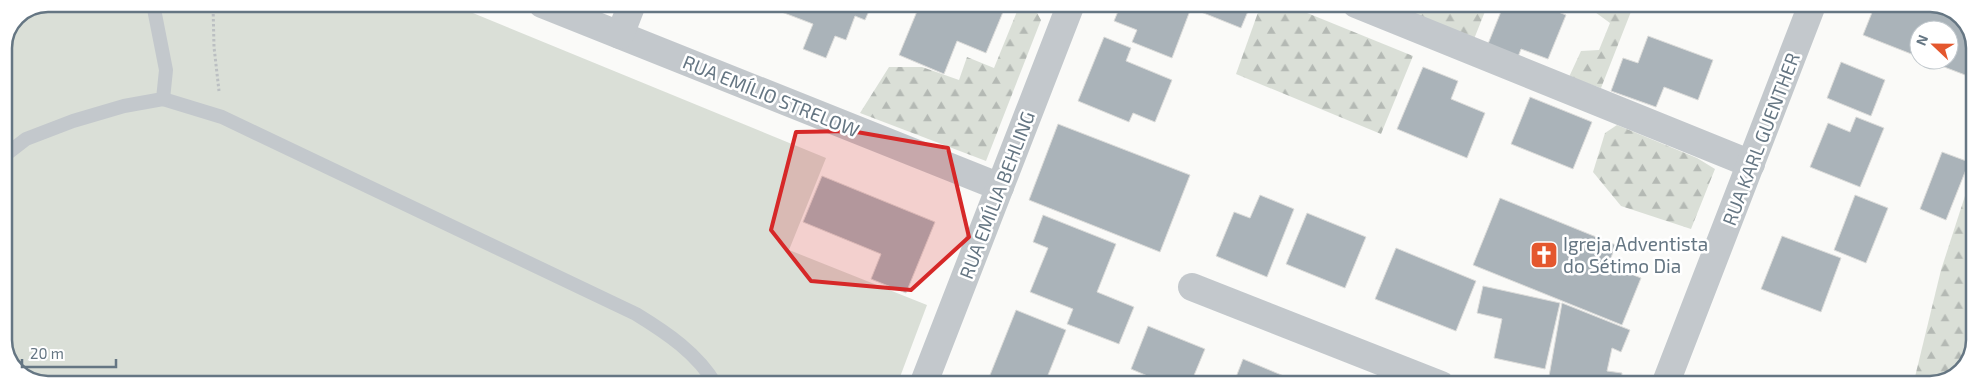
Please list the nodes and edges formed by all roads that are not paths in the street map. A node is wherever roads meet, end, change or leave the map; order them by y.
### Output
1 (155, 13) edge
2 (565, 13) edge
3 (629, 13) edge
4 (1068, 13) edge
5 (1378, 13) edge
6 (1809, 13) edge
7 (620, 35) junction
8 (163, 99) junction
9 (13, 149) edge
10 (1751, 164) junction
11 (1000, 187) junction
12 (1192, 286) dead end
13 (710, 376) edge
14 (926, 376) edge
15 (1418, 376) edge
16 (1669, 376) edge

1 - 8 lane
2 - 7 street, RUA EMÍLIO STRELOW
3 - 7 street
4 - 11 street, RUA EMÍLIA BEHLING
5 - 10 street
6 - 10 street, RUA KARL GUENTHER
7 - 11 street, RUA EMÍLIO STRELOW
8 - 9 lane
8 - 13 lane
10 - 16 street, RUA KARL GUENTHER
11 - 14 street, RUA EMÍLIA BEHLING
12 - 15 street

